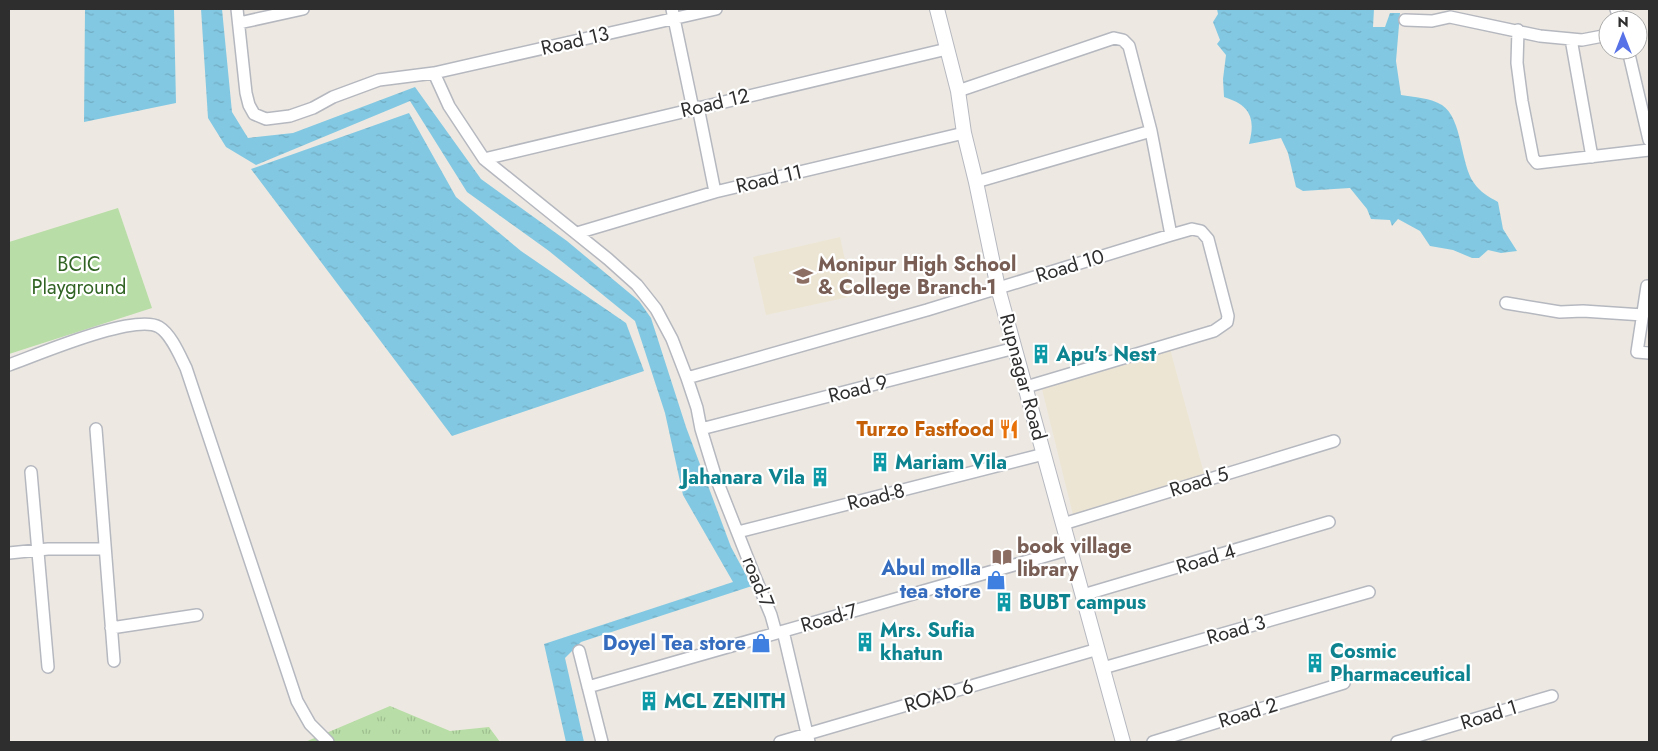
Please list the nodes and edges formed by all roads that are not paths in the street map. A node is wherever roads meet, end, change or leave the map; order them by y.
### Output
1 (237, 9) edge
2 (303, 9) edge
3 (716, 9) edge
4 (937, 9) edge
5 (673, 14) edge
6 (1405, 20) dead end
7 (239, 23) junction
8 (1518, 30) junction
9 (1598, 36) edge
10 (1571, 39) junction
11 (946, 49) junction
12 (1630, 60) edge
13 (434, 72) junction
14 (958, 91) junction
15 (695, 108) junction
16 (1151, 131) junction
17 (964, 133) junction
18 (1649, 140) edge
19 (1649, 150) edge
20 (1592, 157) junction
21 (484, 159) junction
22 (976, 182) junction
23 (715, 192) junction
24 (577, 232) junction
25 (1170, 235) junction
26 (1649, 286) edge
27 (998, 288) junction
28 (1506, 303) dead end
29 (1643, 315) junction
30 (1015, 348) junction
31 (1649, 353) edge
32 (9, 365) edge
33 (687, 378) junction
34 (1026, 387) junction
35 (96, 429) dead end
36 (701, 429) junction
37 (1334, 441) dead end
38 (1044, 454) junction
39 (31, 472) dead end
40 (1328, 522) dead end
41 (1063, 524) junction
42 (738, 532) junction
43 (105, 549) junction
44 (1070, 549) junction
45 (37, 550) junction
46 (9, 553) edge
47 (1369, 592) dead end
48 (1083, 595) junction
49 (197, 614) dead end
50 (111, 628) junction
51 (779, 632) junction
52 (1098, 649) junction
53 (579, 651) dead end
54 (114, 662) dead end
55 (48, 667) dead end
56 (1103, 668) junction
57 (1344, 683) dead end
58 (588, 687) junction
59 (1552, 696) dead end
60 (808, 739) edge
61 (328, 742) edge
62 (602, 742) edge
63 (780, 742) edge
64 (1123, 742) edge
65 (1153, 742) edge
66 (1397, 742) edge

1 - 7 street, Road 13
2 - 7 street
3 - 5 street, Road 13
4 - 11 street, Rupnagar Road
5 - 13 street, Road 13
5 - 15 street
6 - 8 street
7 - 13 street, Road 13
8 - 10 street
8 - 20 street
9 - 10 street
10 - 20 street
11 - 14 street, Rupnagar Road
11 - 15 street, Road 12
12 - 18 street
13 - 21 street, road-7
14 - 16 street
14 - 17 street, Rupnagar Road
15 - 21 street, Road 12
15 - 23 street
16 - 22 street
16 - 25 street
17 - 22 street, Rupnagar Road
17 - 23 street, Road 11
19 - 20 street
21 - 24 street, road-7
22 - 27 street, Rupnagar Road
23 - 24 street, Road 11
24 - 33 street, road-7
25 - 27 street, Road 10
25 - 34 street, Road 10
26 - 29 street
27 - 30 street, Rupnagar Road
27 - 33 street, Road 10
28 - 29 street
29 - 31 street
30 - 34 street, Rupnagar Road
30 - 36 street, Road 9
32 - 61 street
33 - 36 street, road-7
34 - 38 street, Rupnagar Road
35 - 43 street
36 - 42 street, road-7
37 - 41 street, Road 5
38 - 41 street, Rupnagar Road
38 - 42 street, Road-8
39 - 45 street
40 - 48 street, Road 4
41 - 44 street, Rupnagar Road
42 - 51 street, road-7
43 - 45 street
43 - 50 street
44 - 48 street, Rupnagar Road
44 - 51 street, Road-7
45 - 46 street
45 - 55 street
47 - 56 street, Road 3
48 - 52 street, Rupnagar Road
49 - 50 street
50 - 54 street
51 - 58 street, Road-7
51 - 60 street, road-7
52 - 56 street, Rupnagar Road
52 - 60 street, ROAD 6
53 - 58 street
56 - 64 street, Rupnagar Road
57 - 65 street, Road 2
58 - 62 street
59 - 66 street, Road 1
60 - 63 street, ROAD 6

